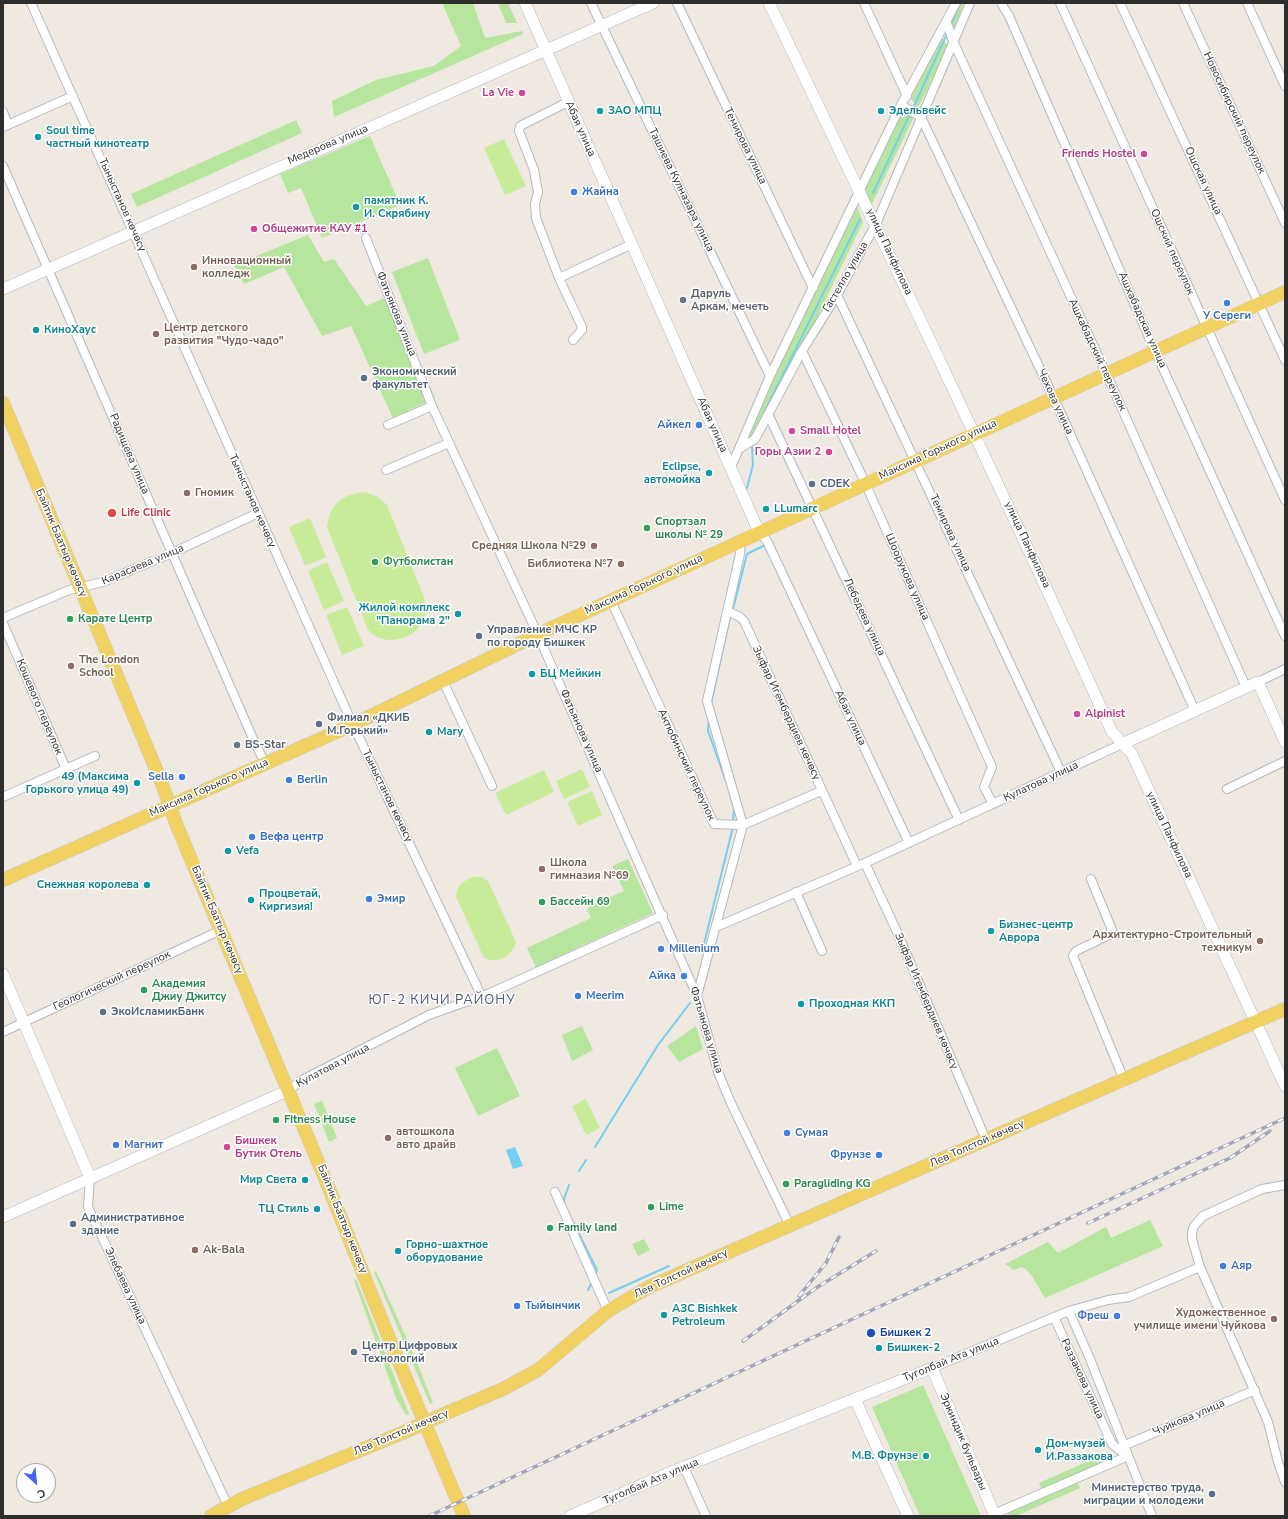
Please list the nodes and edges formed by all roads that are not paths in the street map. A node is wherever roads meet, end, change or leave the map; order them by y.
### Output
1 (31, 3) edge
2 (525, 3) edge
3 (591, 3) edge
4 (653, 3) edge
5 (677, 3) edge
6 (769, 3) edge
7 (864, 3) edge
8 (956, 3) edge
9 (970, 3) edge
10 (1001, 3) edge
11 (1060, 3) edge
12 (1120, 3) edge
13 (1183, 3) edge
14 (1246, 3) edge
15 (947, 23) junction
16 (602, 26) junction
17 (953, 41) junction
18 (547, 50) junction
19 (1285, 86) edge
20 (73, 96) junction
21 (907, 96) junction
22 (568, 102) junction
23 (901, 105) junction
24 (3, 112) edge
25 (921, 117) junction
26 (6, 126) edge
27 (3, 166) edge
28 (860, 192) junction
29 (1285, 223) edge
30 (876, 224) junction
31 (133, 231) junction
32 (366, 238) dead end
33 (632, 244) junction
34 (49, 269) junction
35 (559, 278) junction
36 (813, 288) junction
37 (3, 289) edge
38 (1285, 292) edge
39 (837, 295) junction
40 (1259, 303) junction
41 (1206, 328) junction
42 (572, 340) dead end
43 (802, 351) junction
44 (1155, 351) junction
45 (1285, 360) edge
46 (1106, 373) junction
47 (770, 376) junction
48 (1053, 397) junction
49 (3, 403) edge
50 (432, 406) junction
51 (768, 414) junction
52 (388, 424) dead end
53 (973, 434) junction
54 (449, 443) junction
55 (739, 448) junction
56 (916, 460) junction
57 (731, 467) junction
58 (386, 470) dead end
59 (865, 484) junction
60 (1285, 500) edge
61 (812, 508) junction
62 (258, 513) junction
63 (759, 532) junction
64 (741, 540) junction
65 (172, 553) junction
66 (80, 586) junction
67 (611, 601) junction
68 (727, 611) junction
69 (3, 618) edge
70 (3, 622) edge
71 (538, 635) junction
72 (1285, 636) edge
73 (1285, 669) edge
74 (442, 681) junction
75 (1258, 682) junction
76 (1246, 687) junction
77 (1194, 711) junction
78 (352, 724) junction
79 (1285, 742) edge
80 (1122, 744) junction
81 (95, 756) dead end
82 (1285, 761) edge
83 (265, 763) junction
84 (66, 769) junction
85 (1061, 772) junction
86 (492, 786) dead end
87 (1227, 789) dead end
88 (821, 791) junction
89 (4, 794) edge
90 (992, 804) junction
91 (171, 805) junction
92 (959, 820) junction
93 (743, 825) junction
94 (909, 843) junction
95 (865, 863) junction
96 (856, 866) junction
97 (1091, 879) dead end
98 (3, 880) edge
99 (796, 892) junction
100 (662, 915) junction
101 (716, 927) junction
102 (221, 930) junction
103 (822, 951) dead end
104 (3, 974) edge
105 (481, 995) junction
106 (697, 996) junction
107 (1285, 1009) edge
108 (1255, 1022) junction
109 (24, 1023) junction
110 (3, 1032) edge
111 (1124, 1080) junction
112 (1285, 1086) edge
113 (288, 1090) junction
114 (986, 1140) junction
115 (90, 1178) junction
116 (1285, 1185) edge
117 (555, 1192) dead end
118 (3, 1217) edge
119 (790, 1226) junction
120 (1200, 1267) junction
121 (608, 1311) junction
122 (1069, 1311) junction
123 (1054, 1317) junction
124 (932, 1368) junction
125 (1255, 1390) junction
126 (855, 1399) junction
127 (431, 1436) junction
128 (1123, 1446) junction
129 (1128, 1456) junction
130 (684, 1467) junction
131 (1285, 1482) edge
132 (228, 1506) junction
133 (994, 1515) edge
134 (211, 1516) edge
135 (464, 1516) edge
136 (471, 1516) edge
137 (570, 1516) edge
138 (706, 1516) edge
139 (908, 1516) edge
140 (1152, 1516) edge

1 - 20 street, Тыныстанов көчөсү
2 - 18 street, Абая улица
3 - 16 street, Ташиева Кулназара улица
4 - 16 street, Медерова улица
5 - 36 street, Темирова улица
6 - 28 street, улица Панфилова
7 - 21 street
8 - 15 street, Гастелло улица
9 - 17 street, Гастелло улица
10 - 44 street, Ашхабадская улица
11 - 41 street, Ошский переулок
12 - 40 street, Ошская улица
13 - 29 street, Новосибирский переулок
14 - 19 street
15 - 17 street, Ашхабадский переулок
15 - 21 street, Гастелло улица
16 - 18 street, Медерова улица
16 - 47 street, Ташиева Кулназара улица
17 - 25 street, Гастелло улица
17 - 46 street, Ашхабадский переулок
18 - 22 street, Абая улица
18 - 31 street, Медерова улица
20 - 26 street
20 - 31 street, Тыныстанов көчөсү
21 - 23 street, Гастелло улица
22 - 33 street, Абая улица
22 - 35 street
23 - 25 street
23 - 28 street, Гастелло улица
24 - 26 street
25 - 30 street, Гастелло улица
25 - 48 street, Чехова улица
27 - 34 street, Радищева улица
28 - 30 street, улица Панфилова
28 - 36 street, Гастелло улица
30 - 39 street, Гастелло улица
30 - 53 street, улица Панфилова
31 - 34 street, Медерова улица
31 - 62 street, Тыныстанов көчөсү
32 - 50 street, Фатьянова улица
33 - 35 street
33 - 57 street, Абая улица
34 - 37 street, Медерова улица
34 - 65 street, Радищева улица
35 - 42 street
36 - 47 street, Гастелло улица
38 - 40 main road, Максима Горького улица
39 - 43 street, Гастелло улица
39 - 56 street, Темирова улица
40 - 41 main road, Максима Горького улица
40 - 45 street, Ошская улица
41 - 44 main road, Максима Горького улица
41 - 60 street, Ошский переулок
43 - 51 street, Гастелло улица
43 - 59 street, Шоорукова улица
44 - 46 main road, Максима Горького улица
44 - 72 street, Ашхабадская улица
46 - 48 main road, Максима Горького улица
46 - 76 street, Ашхабадский переулок
47 - 55 street, Гастелло улица
48 - 53 main road, Максима Горького улица
48 - 77 street, Чехова улица
49 - 66 main road, Байтик Баатыр көчөсү
50 - 52 street
50 - 54 street, Фатьянова улица
51 - 55 street, Гастелло улица
51 - 61 street, Лебедева улица
53 - 56 main road, Максима Горького улица
53 - 80 street, улица Панфилова
54 - 58 street
54 - 71 street, Фатьянова улица
55 - 57 street, Гастелло улица
56 - 59 main road, Максима Горького улица
56 - 85 street, Темирова улица
57 - 63 street, Абая улица
59 - 61 main road, Максима Горького улица
59 - 90 street, Шоорукова улица
61 - 63 main road, Максима Горького улица
61 - 92 street, Лебедева улица
62 - 65 street, Карасаева улица
62 - 78 street, Тыныстанов көчөсү
63 - 64 main road, Максима Горького улица
63 - 94 street, Абая улица
64 - 67 main road, Максима Горького улица
64 - 68 street
65 - 66 street, Карасаева улица
65 - 83 street, Радищева улица
66 - 69 street, Карасаева улица
66 - 91 main road, Байтик Баатыр көчөсү
67 - 71 main road, Максима Горького улица
67 - 93 street, Актюбинский переулок
68 - 88 street, Зыфар Игембердиев көчөсү
68 - 93 street
70 - 84 street, Кошевого переулок
71 - 74 main road, Максима Горького улица
71 - 100 street, Фатьянова улица
73 - 75 street, Кулатова улица
74 - 78 main road, Максима Горького улица
74 - 86 street
75 - 76 street, Кулатова улица
75 - 79 street
76 - 77 street, Кулатова улица
77 - 80 street, Кулатова улица
78 - 83 main road, Максима Горького улица
78 - 105 street, Тыныстанов көчөсү
80 - 85 street, Кулатова улица
80 - 108 street, улица Панфилова
81 - 84 street
82 - 87 street
83 - 91 main road, Максима Горького улица
84 - 89 street
85 - 90 street, Кулатова улица
88 - 93 street, Актюбинский переулок
88 - 96 street, Зыфар Игембердиев көчөсү
90 - 92 street, Кулатова улица
91 - 98 main road, Максима Горького улица
91 - 102 main road, Байтик Баатыр көчөсү
92 - 94 street, Кулатова улица
93 - 101 street
94 - 95 street, Кулатова улица
95 - 96 street, Кулатова улица
95 - 114 street, Зыфар Игембердиев көчөсү
96 - 99 street, Кулатова улица
97 - 111 street
99 - 101 street, Кулатова улица
99 - 103 street
100 - 105 street, Кулатова улица
100 - 106 street, Фатьянова улица
101 - 106 street
102 - 109 street, Геологический переулок
102 - 113 main road, Байтик Баатыр көчөсү
104 - 109 street, Элебаева улица
105 - 113 street, Кулатова улица
106 - 119 street, Фатьянова улица
107 - 108 main road, Лев Толстой көчөсү
108 - 111 main road, Лев Толстой көчөсү
108 - 112 street, улица Панфилова
109 - 110 street, Геологический переулок
109 - 115 street, Элебаева улица
111 - 114 main road, Лев Толстой көчөсү
113 - 115 street, Кулатова улица
113 - 127 main road, Байтик Баатыр көчөсү
114 - 119 main road, Лев Толстой көчөсү
115 - 118 street, Кулатова улица
115 - 132 street, Элебаева улица
116 - 120 street
117 - 121 street
119 - 121 main road, Лев Толстой көчөсү
120 - 122 street, Туголбай Ата улица
120 - 125 street
121 - 132 main road, Лев Толстой көчөсү, bridge
122 - 123 street, Туголбай Ата улица
122 - 128 street, Раззакова улица
123 - 124 street, Туголбай Ата улица
123 - 129 street, Раззакова улица
124 - 126 street, Туголбай Ата улица
124 - 133 street, Эркиндик бульвары
125 - 128 street, Чуйкова улица
125 - 131 street
126 - 130 street, Туголбай Ата улица
126 - 139 street
127 - 135 main road, Байтик Баатыр көчөсү
127 - 136 main road, Байтик Баатыр көчөсү
128 - 129 street, Раззакова улица
129 - 133 street
129 - 140 street, Раззакова улица
130 - 137 street, Туголбай Ата улица
130 - 138 street
132 - 134 main road, Лев Толстой көчөсү

